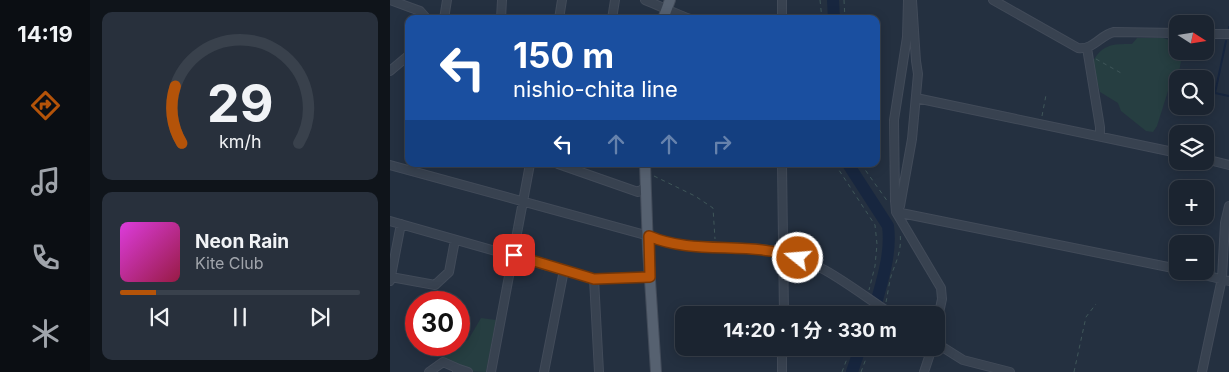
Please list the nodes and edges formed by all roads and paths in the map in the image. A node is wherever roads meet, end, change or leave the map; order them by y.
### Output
1 (390, 0) edge
2 (447, 0) edge
3 (502, 0) edge
4 (562, 0) edge
5 (615, 0) edge
6 (645, 0) edge
7 (782, 0) edge
8 (820, 0) edge
9 (844, 0) edge
10 (908, 0) edge
11 (912, 0) edge
12 (993, 0) edge
13 (668, 4) edge
14 (424, 15) edge
15 (445, 15) edge
16 (501, 15) edge
17 (559, 15) edge
18 (613, 15) edge
19 (680, 15) edge
20 (782, 15) edge
21 (822, 15) edge
22 (844, 15) edge
23 (1169, 33) edge
24 (1214, 34) edge
25 (1229, 34) edge
26 (1088, 52) junction
27 (405, 58) edge
28 (390, 71) edge
29 (1121, 73) dead end
30 (1046, 95) dead end
31 (916, 98) junction
32 (1040, 125) junction
33 (1100, 136) junction
34 (1169, 151) edge
35 (1214, 161) edge
36 (390, 165) edge
37 (1229, 165) edge
38 (405, 166) edge
39 (411, 167) edge
40 (529, 167) edge
41 (567, 167) edge
42 (646, 167) edge
43 (782, 167) edge
44 (837, 167) edge
45 (863, 167) edge
46 (646, 176) junction
47 (646, 187) junction
48 (523, 202) junction
49 (1229, 206) edge
50 (896, 212) junction
51 (390, 221) edge
52 (401, 224) junction
53 (899, 228) dead end
54 (649, 236) junction
55 (455, 240) junction
56 (716, 248) junction
57 (782, 252) junction
58 (514, 255) junction
59 (1169, 267) edge
60 (564, 270) junction
61 (650, 277) junction
62 (594, 279) junction
63 (1225, 279) edge
64 (391, 280) edge
65 (869, 300) junction
66 (1096, 304) dead end
67 (784, 306) edge
68 (867, 306) edge
69 (878, 306) edge
70 (884, 306) edge
71 (940, 306) edge
72 (945, 349) edge
73 (782, 356) edge
74 (848, 356) edge
75 (867, 356) edge
76 (929, 356) edge
77 (458, 370) edge
78 (989, 370) edge
79 (429, 372) edge
80 (468, 372) edge
81 (491, 372) edge
82 (544, 372) edge
83 (599, 372) edge
84 (656, 372) edge
85 (782, 372) edge
86 (842, 372) edge
87 (861, 372) edge
88 (924, 372) edge
89 (1010, 372) edge
90 (1074, 372) edge
91 (1202, 372) edge

1 - 14 street
2 - 15 street
3 - 16 street
4 - 17 street
5 - 18 street
6 - 13 street
7 - 20 street
8 - 21 path
9 - 22 path
10 - 50 street
11 - 31 street
12 - 26 street
13 - 19 street
23 - 26 street
24 - 25 street
26 - 29 path
26 - 33 street
27 - 28 street
30 - 32 path
31 - 32 street
31 - 50 street
32 - 33 street
33 - 34 street
35 - 37 street
36 - 38 street
39 - 48 street
40 - 48 street
41 - 47 street
42 - 46 main road
43 - 57 street
44 - 65 path
45 - 50 path
46 - 47 main road
46 - 56 path
47 - 54 main road
48 - 54 street
48 - 58 street
49 - 63 street
50 - 59 street
50 - 71 street
51 - 52 street
52 - 55 street
52 - 64 street
53 - 70 path
54 - 56 street
54 - 61 main road
55 - 58 street
55 - 64 street
56 - 57 street
57 - 65 street
57 - 67 street
58 - 60 street
58 - 81 street
60 - 62 street
60 - 82 street
61 - 62 street
61 - 84 main road
62 - 83 street
63 - 91 street
65 - 68 path
65 - 69 street
66 - 90 path
72 - 78 street
73 - 85 street
74 - 86 path
75 - 87 path
76 - 88 street
77 - 79 street
77 - 80 street
78 - 89 street

